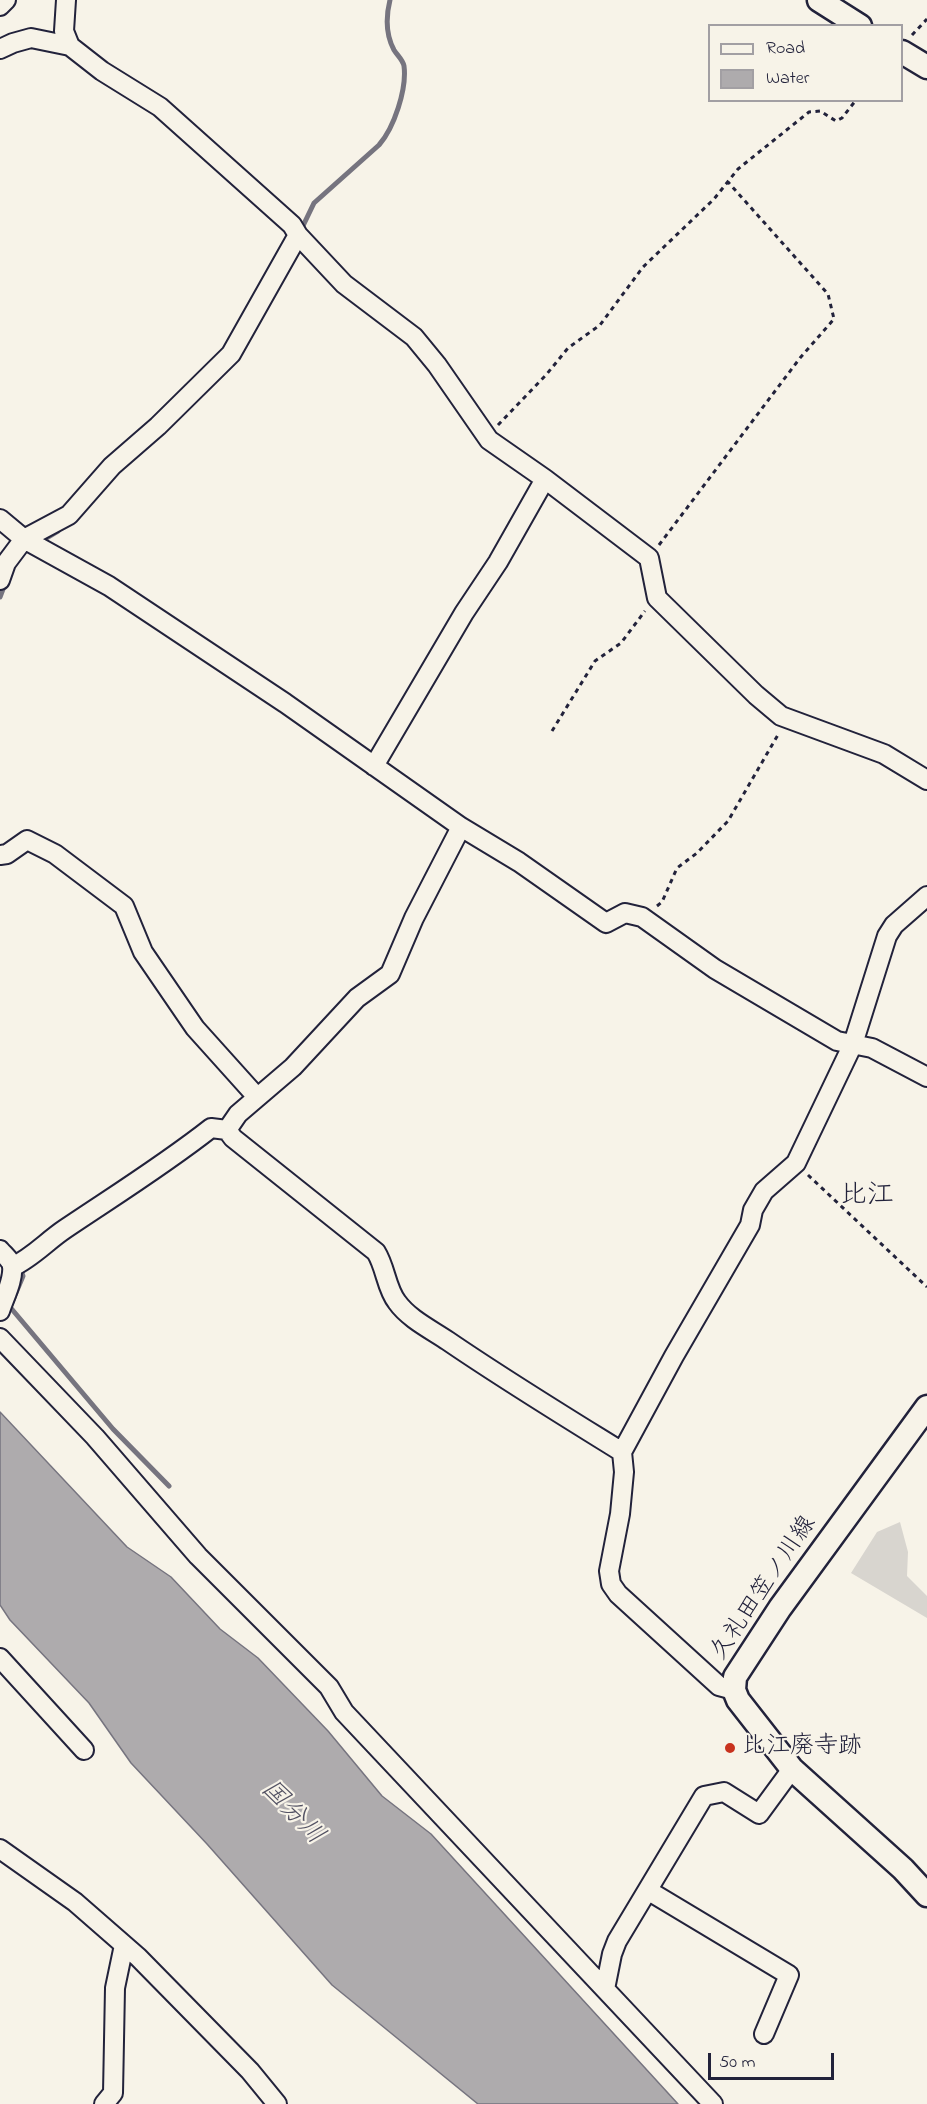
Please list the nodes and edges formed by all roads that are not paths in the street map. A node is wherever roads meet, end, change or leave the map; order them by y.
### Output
1 (6, 0) edge
2 (66, 0) edge
3 (819, 0) edge
4 (0, 6) edge
5 (857, 24) edge
6 (70, 46) junction
7 (905, 47) edge
8 (0, 49) edge
9 (927, 67) edge
10 (301, 237) junction
11 (545, 479) junction
12 (0, 519) edge
13 (32, 544) junction
14 (0, 580) edge
15 (374, 766) junction
16 (927, 780) edge
17 (461, 827) junction
18 (0, 855) edge
19 (927, 896) edge
20 (853, 1044) junction
21 (927, 1077) edge
22 (256, 1097) junction
23 (227, 1130) junction
24 (0, 1250) edge
25 (16, 1265) junction
26 (0, 1311) edge
27 (0, 1338) edge
28 (927, 1407) edge
29 (622, 1452) junction
30 (0, 1658) edge
31 (734, 1690) junction
32 (84, 1750) dead end
33 (792, 1769) junction
34 (0, 1849) edge
35 (649, 1891) junction
36 (927, 1895) edge
37 (124, 1945) junction
38 (604, 1989) junction
39 (764, 2034) dead end
40 (104, 2104) edge
41 (277, 2104) edge
42 (713, 2104) edge

1 - 4 street
2 - 6 street
3 - 5 main road
6 - 8 street
6 - 10 street
7 - 9 main road
10 - 11 street
10 - 13 street
11 - 15 street
11 - 16 street
12 - 13 street
13 - 14 street
13 - 15 street
15 - 17 street
17 - 20 street
17 - 22 street
18 - 22 street
19 - 20 street
20 - 21 street
20 - 29 street
22 - 23 street
23 - 25 street
23 - 29 street
24 - 25 street
25 - 26 street
27 - 38 street
28 - 31 main road, 久礼田笠ノ川線
29 - 31 street
30 - 32 street
31 - 33 main road, 久礼田笠ノ川線
33 - 35 street
33 - 36 main road, 久礼田笠ノ川線
34 - 37 street
35 - 38 street
35 - 39 street
37 - 40 street
37 - 41 street
38 - 42 street

